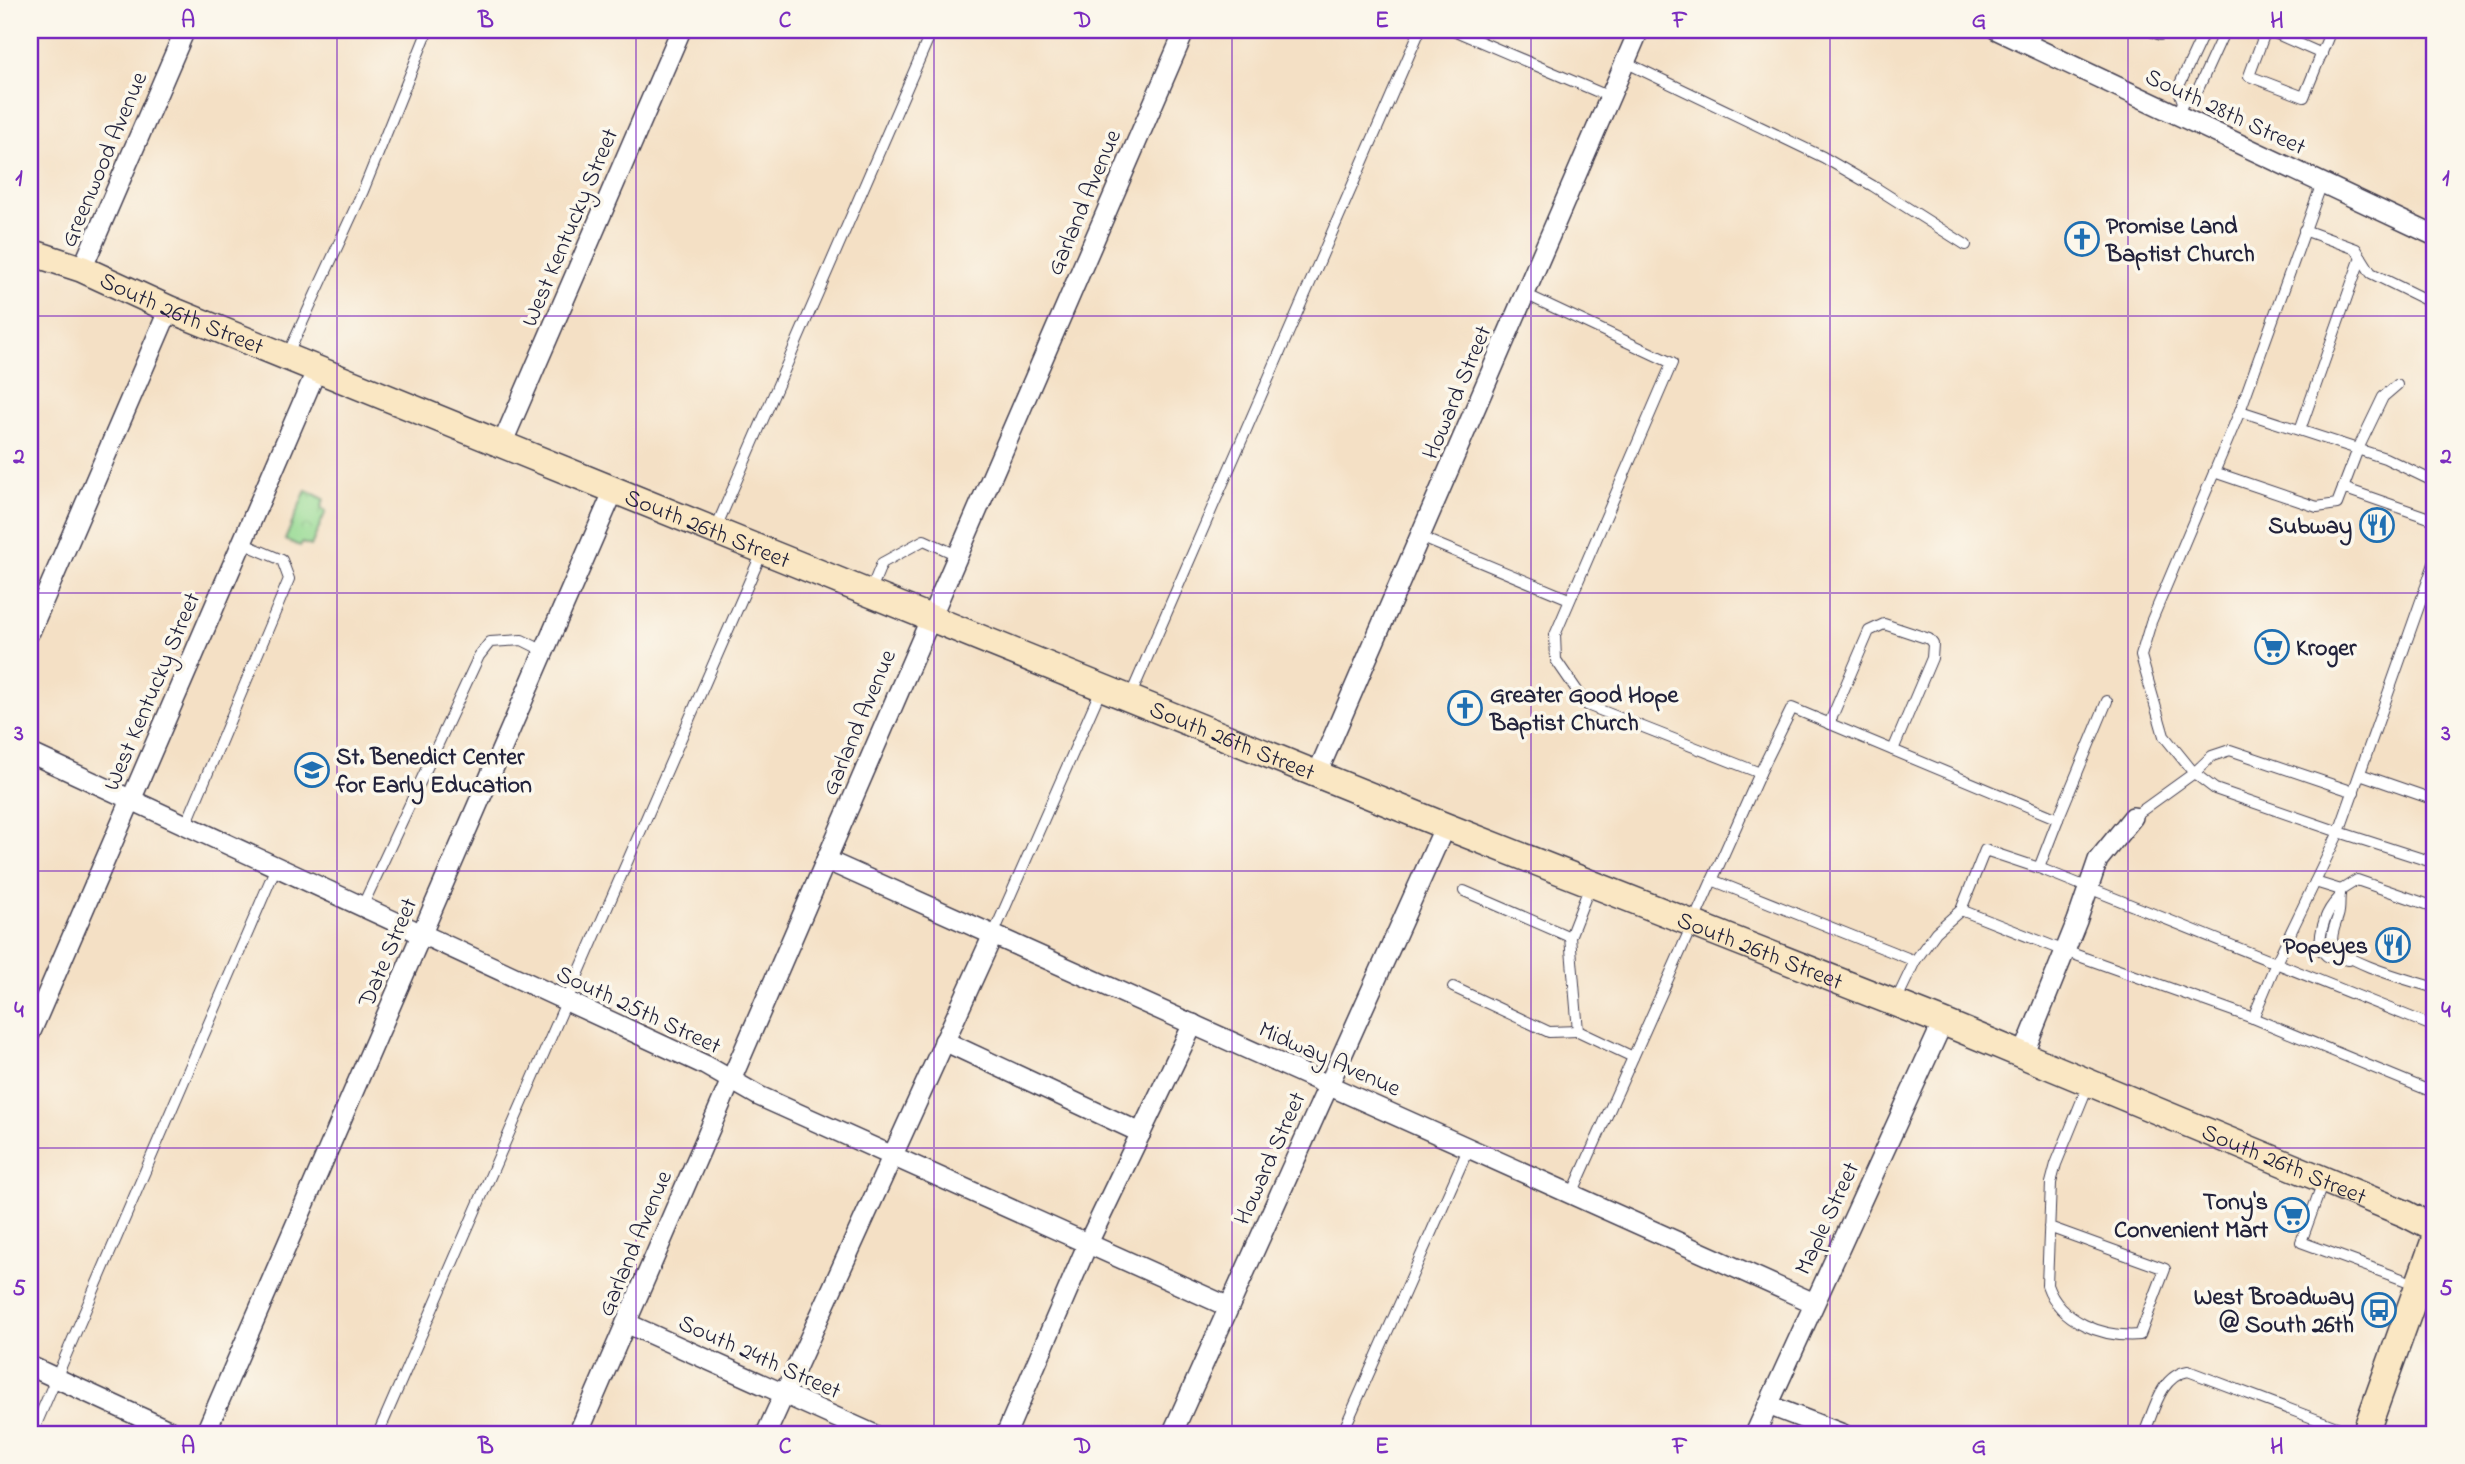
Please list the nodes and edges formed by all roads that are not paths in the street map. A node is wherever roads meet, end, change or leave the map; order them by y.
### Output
1 (185, 30) edge
2 (428, 30) edge
3 (681, 30) edge
4 (932, 30) edge
5 (1185, 30) edge
6 (1420, 30) edge
7 (1453, 30) edge
8 (1639, 30) edge
9 (2148, 30) edge
10 (2162, 30) edge
11 (2204, 30) edge
12 (2225, 30) edge
13 (2267, 30) edge
14 (2331, 30) edge
15 (2020, 35) edge
16 (2322, 54) junction
17 (1625, 62) junction
18 (1610, 97) junction
19 (2180, 109) junction
20 (2322, 183) junction
21 (2304, 230) junction
22 (2435, 236) edge
23 (1966, 245) dead end
24 (30, 253) edge
25 (2361, 257) junction
26 (82, 269) junction
27 (1525, 294) junction
28 (2434, 304) edge
29 (169, 309) junction
30 (286, 356) junction
31 (317, 369) junction
32 (2397, 385) dead end
33 (2240, 411) junction
34 (2300, 430) junction
35 (502, 444) junction
36 (2358, 449) junction
37 (2214, 472) junction
38 (2435, 482) edge
39 (2343, 488) junction
40 (614, 490) junction
41 (2435, 520) edge
42 (715, 530) junction
43 (1420, 537) junction
44 (242, 543) junction
45 (763, 550) junction
46 (957, 555) junction
47 (2435, 561) edge
48 (870, 592) junction
49 (1569, 599) junction
50 (930, 617) junction
51 (30, 632) edge
52 (544, 651) junction
53 (1102, 687) junction
54 (1129, 698) junction
55 (2108, 701) dead end
56 (1829, 723) junction
57 (1893, 750) junction
58 (30, 753) edge
59 (2194, 773) junction
60 (1317, 774) junction
61 (1760, 774) junction
62 (2360, 774) junction
63 (2354, 792) junction
64 (131, 800) junction
65 (2435, 800) edge
66 (2133, 817) joint
67 (2058, 820) junction
68 (186, 825) junction
69 (1445, 825) junction
70 (2339, 832) junction
71 (826, 860) junction
72 (2435, 863) edge
73 (276, 867) junction
74 (2039, 869) junction
75 (1712, 880) junction
76 (2315, 882) junction
77 (1591, 883) junction
78 (2089, 888) junction
79 (1464, 891) dead end
80 (2339, 895) junction
81 (362, 907) junction
82 (2435, 907) edge
83 (1961, 910) junction
84 (1693, 923) junction
85 (422, 935) junction
86 (993, 935) junction
87 (1570, 937) junction
88 (2065, 951) junction
89 (1915, 961) junction
90 (2276, 963) junction
91 (1452, 988) dead end
92 (2435, 988) edge
93 (566, 1002) junction
94 (1895, 1003) junction
95 (2253, 1018) junction
96 (1943, 1022) junction
97 (1194, 1024) junction
98 (2435, 1027) edge
99 (1578, 1031) junction
100 (30, 1034) edge
101 (944, 1041) junction
102 (2023, 1055) junction
103 (1633, 1058) junction
104 (2435, 1076) edge
105 (730, 1080) junction
106 (2089, 1082) junction
107 (1329, 1084) junction
108 (2433, 1092) edge
109 (1141, 1133) junction
110 (1469, 1147) junction
111 (892, 1156) junction
112 (2324, 1180) junction
113 (1572, 1194) junction
114 (2049, 1227) junction
115 (2435, 1229) edge
116 (2435, 1239) edge
117 (1088, 1243) junction
118 (2419, 1285) junction
119 (1814, 1303) junction
120 (1229, 1307) junction
121 (626, 1323) junction
122 (30, 1366) edge
123 (57, 1379) junction
124 (784, 1393) junction
125 (1768, 1405) junction
126 (33, 1434) edge
127 (177, 1434) edge
128 (205, 1434) edge
129 (378, 1434) edge
130 (578, 1434) edge
131 (766, 1434) edge
132 (873, 1434) edge
133 (1006, 1434) edge
134 (1172, 1434) edge
135 (1342, 1434) edge
136 (1755, 1434) edge
137 (1843, 1434) edge
138 (2144, 1434) edge
139 (2355, 1434) edge
140 (2365, 1434) edge

1 - 26 street, Greenwood Avenue
2 - 30 lane
3 - 35 street, West Kentucky Street
4 - 42 lane
5 - 46 street, Garland Avenue
6 - 54 lane
7 - 18 lane
8 - 17 street, Howard Street
9 - 10 lane
11 - 19 lane
12 - 19 lane
13 - 16 lane
13 - 16 lane
14 - 16 lane
15 - 19 street, South 28th Street
17 - 18 street, Howard Street
17 - 23 lane
18 - 27 street, Howard Street
19 - 20 street, South 28th Street
20 - 21 lane
20 - 22 street, South 28th Street
21 - 25 lane
21 - 33 lane
24 - 26 street, South 26th Street
25 - 28 lane
25 - 34 lane
26 - 29 street, South 26th Street
27 - 43 street, Howard Street
27 - 49 lane
29 - 30 street, South 26th Street
29 - 51 street
30 - 31 street, South 26th Street
31 - 35 street, South 26th Street
31 - 44 street, West Kentucky Street
32 - 36 lane
33 - 34 lane
33 - 37 lane
34 - 36 lane
35 - 40 street, South 26th Street
36 - 38 lane
36 - 39 lane
37 - 39 lane
37 - 59 lane
39 - 41 lane
40 - 42 street, South 26th Street
40 - 52 street, Date Street
42 - 45 street, South 26th Street
43 - 49 lane
43 - 60 street, Howard Street
44 - 64 street, West Kentucky Street
44 - 68 lane
45 - 48 street, South 26th Street
45 - 93 lane
46 - 48 lane
46 - 50 street, Garland Avenue
47 - 62 lane
48 - 50 street, South 26th Street
49 - 61 lane
50 - 53 street, South 26th Street
50 - 71 street, Garland Avenue
52 - 81 lane
52 - 85 street, Date Street
53 - 54 street, South 26th Street
53 - 86 lane
54 - 60 street, South 26th Street
55 - 67 lane
56 - 57 lane
56 - 57 lane
56 - 61 lane
57 - 67 lane
58 - 64 street, South 25th Street
59 - 63 lane
59 - 66 lane
59 - 70 lane
60 - 69 street, South 26th Street
61 - 75 lane
62 - 63 lane
62 - 65 lane
63 - 70 lane
64 - 68 street, South 25th Street
64 - 100 street, West Kentucky Street
66 - 78 street
67 - 74 lane
68 - 73 street, South 25th Street
69 - 77 street, South 26th Street
69 - 107 street, Howard Street
70 - 72 lane
70 - 76 lane
71 - 86 street, Midway Avenue
71 - 105 street, Garland Avenue
73 - 81 street, South 25th Street
73 - 123 lane
74 - 78 lane
74 - 83 lane
75 - 84 lane
75 - 89 lane
76 - 80 lane
76 - 90 lane
77 - 84 street, South 26th Street
77 - 87 lane
78 - 88 street
78 - 90 lane
79 - 87 lane
80 - 82 lane
80 - 92 lane
81 - 85 street, South 25th Street
83 - 88 lane
83 - 89 lane
84 - 94 street, South 26th Street
84 - 103 lane
85 - 93 street, South 25th Street
85 - 128 street, Date Street
86 - 97 street, Midway Avenue
86 - 101 street
87 - 99 lane
88 - 95 lane
88 - 102 street
89 - 94 lane
90 - 95 lane
90 - 98 lane
91 - 99 lane
93 - 105 street, South 25th Street
93 - 129 lane
94 - 96 street, South 26th Street
95 - 108 lane
96 - 102 street, South 26th Street
96 - 119 street, Maple Street
97 - 107 street, Midway Avenue
97 - 109 street
99 - 103 lane
101 - 109 street
101 - 111 street
102 - 106 street, South 26th Street
103 - 113 lane
104 - 108 lane
105 - 111 street, South 25th Street
105 - 121 street, Garland Avenue
106 - 112 street, South 26th Street
106 - 114 lane
107 - 110 street, Midway Avenue
107 - 120 street, Howard Street
109 - 117 street
110 - 113 street, Midway Avenue
110 - 135 lane
111 - 117 street, South 25th Street
111 - 124 street
112 - 115 street, South 26th Street
112 - 118 lane
113 - 119 street, Midway Avenue
114 - 114 lane
116 - 118 street
117 - 120 street, South 25th Street
117 - 133 street
118 - 140 street
119 - 125 street, Maple Street
120 - 134 street, Howard Street
121 - 124 street, South 24th Street
121 - 130 street, Garland Avenue
122 - 123 street
123 - 126 lane
123 - 127 street
124 - 131 street
124 - 132 street, South 24th Street
125 - 136 street, Maple Street
125 - 137 street
138 - 139 lane

